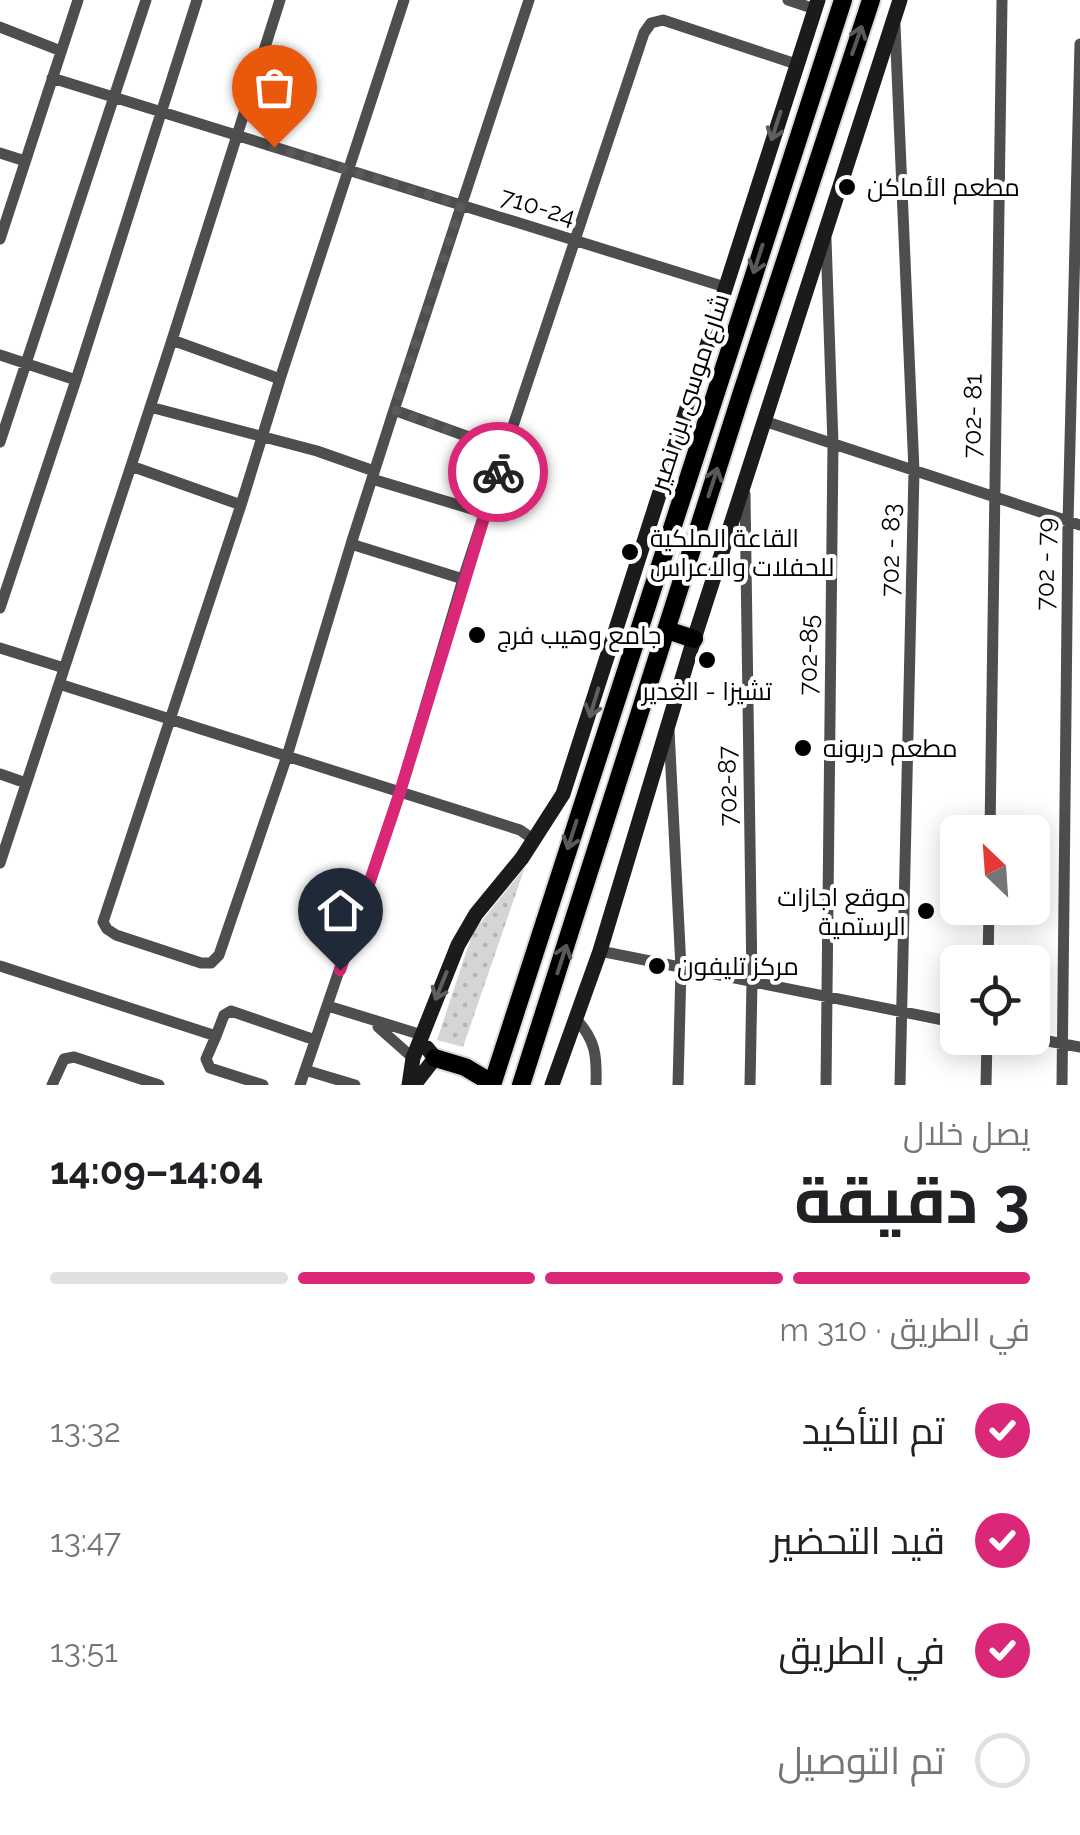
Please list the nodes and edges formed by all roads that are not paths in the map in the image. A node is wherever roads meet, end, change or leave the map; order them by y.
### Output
1 (78, 0) edge
2 (146, 0) edge
3 (197, 0) edge
4 (280, 0) edge
5 (404, 0) edge
6 (529, 0) edge
7 (788, 0) edge
8 (843, 0) edge
9 (871, 0) edge
10 (900, 0) edge
11 (1002, 0) edge
12 (816, 4) edge
13 (895, 17) junction
14 (0, 27) edge
15 (1080, 44) edge
16 (62, 50) junction
17 (796, 64) junction
18 (52, 78) junction
19 (114, 97) junction
20 (160, 112) junction
21 (236, 135) junction
22 (0, 153) edge
23 (25, 161) junction
24 (350, 170) junction
25 (461, 205) junction
26 (826, 226) junction
27 (0, 239) edge
28 (576, 241) junction
29 (724, 287) junction
30 (172, 340) junction
31 (0, 356) edge
32 (25, 364) junction
33 (76, 380) junction
34 (280, 380) junction
35 (150, 406) junction
36 (394, 410) junction
37 (764, 421) junction
38 (262, 439) junction
39 (0, 442) edge
40 (833, 444) junction
41 (504, 450) junction
42 (131, 466) junction
43 (914, 471) junction
44 (373, 475) junction
45 (744, 486) junction
46 (994, 495) junction
47 (241, 505) junction
48 (485, 512) junction
49 (1074, 524) edge
50 (352, 544) junction
51 (464, 579) junction
52 (0, 608) edge
53 (666, 630) junction
54 (694, 639) junction
55 (0, 648) edge
56 (64, 668) junction
57 (59, 684) junction
58 (172, 720) junction
59 (669, 729) junction
60 (287, 756) junction
61 (0, 774) edge
62 (26, 783) junction
63 (400, 792) junction
64 (990, 815) edge
65 (527, 835) junction
66 (0, 863) edge
67 (600, 952) junction
68 (0, 966) edge
69 (681, 968) junction
70 (752, 982) junction
71 (827, 997) junction
72 (328, 1006) junction
73 (901, 1011) junction
74 (575, 1018) junction
75 (940, 1019) edge
76 (371, 1021) junction
77 (422, 1035) junction
78 (216, 1036) junction
79 (315, 1040) junction
80 (1050, 1042) edge
81 (1062, 1044) junction
82 (1080, 1047) edge
83 (987, 1055) edge
84 (413, 1058) junction
85 (434, 1058) junction
86 (305, 1070) junction
87 (492, 1084) edge
88 (52, 1085) edge
89 (159, 1085) edge
90 (263, 1085) edge
91 (300, 1085) edge
92 (354, 1085) edge
93 (412, 1085) edge
94 (521, 1085) edge
95 (552, 1085) edge
96 (596, 1085) edge
97 (678, 1085) edge
98 (750, 1085) edge
99 (826, 1085) edge
100 (900, 1085) edge
101 (986, 1085) edge
102 (1062, 1085) edge

1 - 16 street
2 - 19 street
3 - 20 street
4 - 21 street
5 - 24 street
6 - 25 street
7 - 12 street
8 -> 87 main road, شارع موسى بن نصير
53 -> 9 main road, شارع موسى بن نصير
10 - 13 street
11 - 46 street, 702- 81
12 - 17 street
13 - 26 street
13 - 43 street, 702 - 83
14 - 16 street
15 - 49 street, 702 - 79
16 - 18 street
17 - 28 street
17 -> 29 street
18 - 19 street, 710-24
18 - 23 street
19 - 20 street, 710-24
19 - 32 street
20 - 21 street, 710-24
20 - 33 street
21 - 24 street, 710-24
21 - 30 street
22 - 23 street
23 - 27 street
24 - 25 street, 710-24
24 - 34 street
25 - 28 street, 710-24
25 - 36 street
26 - 37 street
26 - 40 street, 702-85
28 - 29 street, 710-24
28 - 41 street
29 -> 65 street
30 - 34 street
30 - 35 street
31 - 32 street
32 - 33 street
32 - 39 street
33 - 52 street
34 - 38 street
35 - 38 street
35 - 42 street
36 - 41 street
36 - 44 street
37 - 40 street
37 - 45 street
38 - 44 street
38 - 47 street
40 - 43 street
40 - 71 street, 702-85
41 - 48 street
42 - 47 street
42 - 56 street
43 - 46 street
43 - 73 street, 702 - 83
44 - 48 street
44 - 50 street
45 - 54 street
45 - 70 street, 702-87
46 - 49 street
46 - 64 street, 702- 81
47 - 58 street
48 - 51 street
49 - 81 street, 702 - 79
50 - 51 street
50 - 60 street
51 - 63 street
53 - 54 main road
94 -> 53 main road, شارع موسى بن نصير
54 - 59 street
55 - 56 street
56 - 57 street
57 - 58 street
57 - 62 street
58 - 60 street
58 - 60 street
59 - 67 street
59 - 69 street
60 - 63 street
61 - 62 street
62 - 66 street
63 - 65 street
63 - 72 street
65 -> 77 street
67 - 69 street
67 - 74 street
68 - 78 street
69 - 70 street
69 - 97 street
70 - 71 street
70 - 98 street, 702-87
71 - 73 street
71 - 99 street, 702-85
72 - 76 street
72 - 79 street
73 - 75 street
73 - 100 street, 702 - 83
74 - 95 street
74 - 96 street
76 - 77 street
76 - 84 street
77 - 84 street
77 - 85 street
78 - 79 street
78 - 90 street
79 - 86 street
80 - 81 street
81 - 82 street
81 - 102 street, 702 - 79
83 - 101 street
84 - 93 street
85 - 87 main road
85 - 93 street
86 - 91 street
86 - 92 street
88 - 89 street

